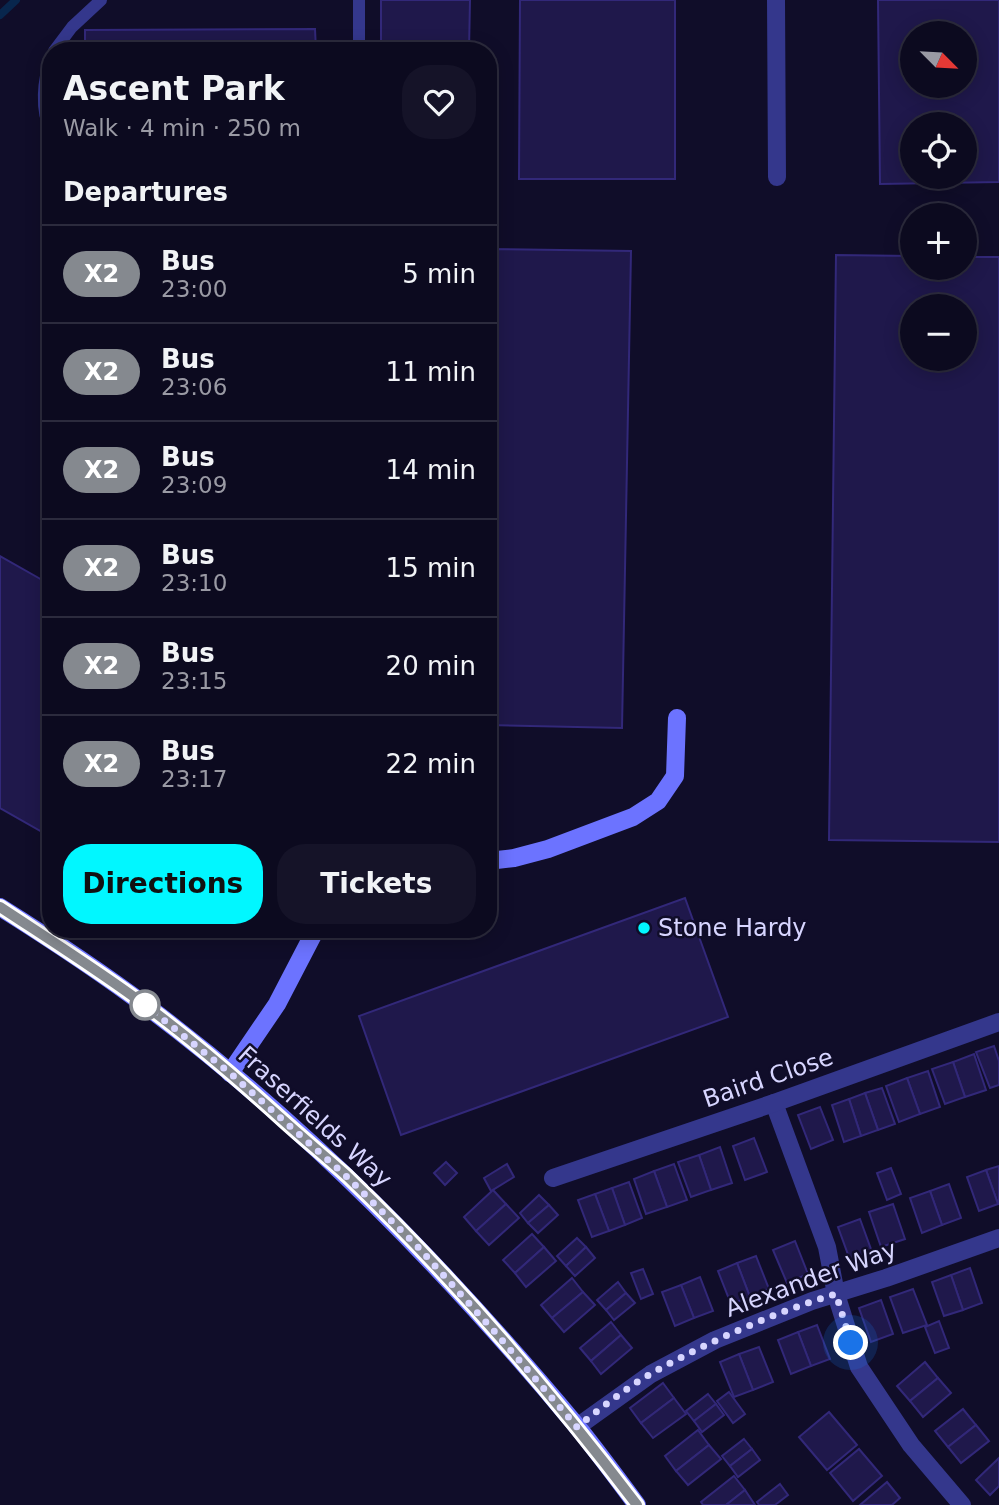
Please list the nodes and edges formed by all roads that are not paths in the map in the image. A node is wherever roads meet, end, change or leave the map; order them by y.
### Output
1 (101, 0) edge
2 (359, 0) edge
3 (776, 0) edge
4 (61, 42) edge
5 (359, 42) edge
6 (776, 177) dead end
7 (677, 718) dead end
8 (497, 860) edge
9 (0, 907) edge
10 (42, 935) edge
11 (47, 938) edge
12 (311, 938) edge
13 (999, 1022) edge
14 (230, 1073) junction
15 (774, 1103) junction
16 (553, 1178) dead end
17 (999, 1238) edge
18 (836, 1294) junction
19 (577, 1427) junction
20 (637, 1505) edge
21 (962, 1505) edge

1 - 4 lane
2 - 5 lane
3 - 6 street
7 - 8 street
9 - 10 street, Fraserfields Way
11 - 14 street, Fraserfields Way
12 - 14 street
13 - 15 street, Baird Close
14 - 19 street, Fraserfields Way
15 - 16 street, Baird Close
15 - 18 street
17 - 18 street, Alexander Way
18 - 19 street, Alexander Way
18 - 21 street
19 - 20 street, Fraserfields Way

